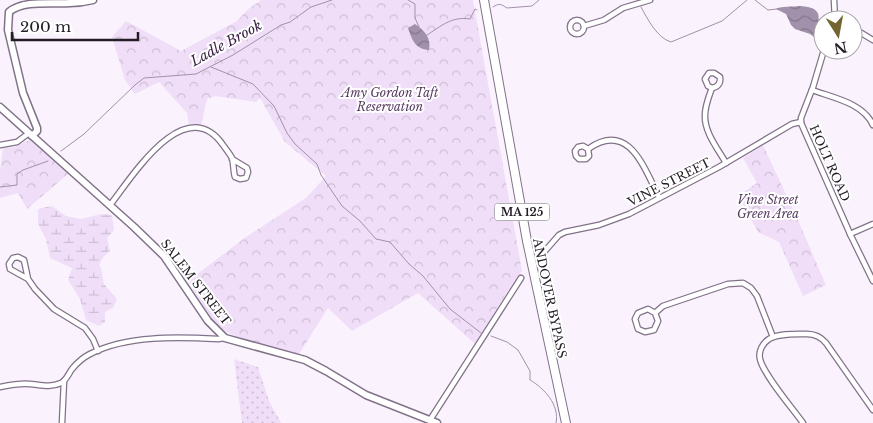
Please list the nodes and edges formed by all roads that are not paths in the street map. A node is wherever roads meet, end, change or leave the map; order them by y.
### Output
1 (93, 0) edge
2 (484, 0) edge
3 (650, 0) edge
4 (642, 1) edge
5 (584, 26) dead end
6 (821, 60) edge
7 (712, 88) dead end
8 (812, 90) junction
9 (0, 107) edge
10 (801, 122) junction
11 (873, 125) edge
12 (30, 134) junction
13 (0, 145) edge
14 (588, 149) dead end
15 (232, 159) junction
16 (726, 163) junction
17 (660, 197) junction
18 (110, 206) junction
19 (873, 224) edge
20 (850, 234) junction
21 (544, 252) dead end
22 (521, 278) dead end
23 (28, 279) junction
24 (873, 281) edge
25 (654, 313) junction
26 (773, 337) junction
27 (225, 338) junction
28 (98, 350) junction
29 (64, 381) junction
30 (0, 387) edge
31 (873, 410) edge
32 (434, 422) edge
33 (62, 423) edge
34 (566, 423) edge
35 (803, 423) edge

1 - 12 street
2 - 34 main road, ANDOVER BYPASS / MA 125
3 - 4 street
4 - 5 street
6 - 8 street, HOLT ROAD
7 - 16 street
8 - 10 street, HOLT ROAD
8 - 11 street
9 - 12 street, SALEM STREET
10 - 16 street, VINE STREET
10 - 20 street, HOLT ROAD
12 - 13 street
12 - 18 street, SALEM STREET
14 - 17 street
15 - 15 street
15 - 18 street
16 - 17 street, VINE STREET
17 - 21 street, VINE STREET
18 - 27 street, SALEM STREET
19 - 20 street
20 - 24 street, HOLT ROAD
22 - 32 street
23 - 23 street
23 - 28 street
25 - 25 street
25 - 26 street
26 - 31 street
26 - 35 street
27 - 28 street
27 - 32 street, SALEM STREET
28 - 29 street
29 - 30 street
29 - 33 street

